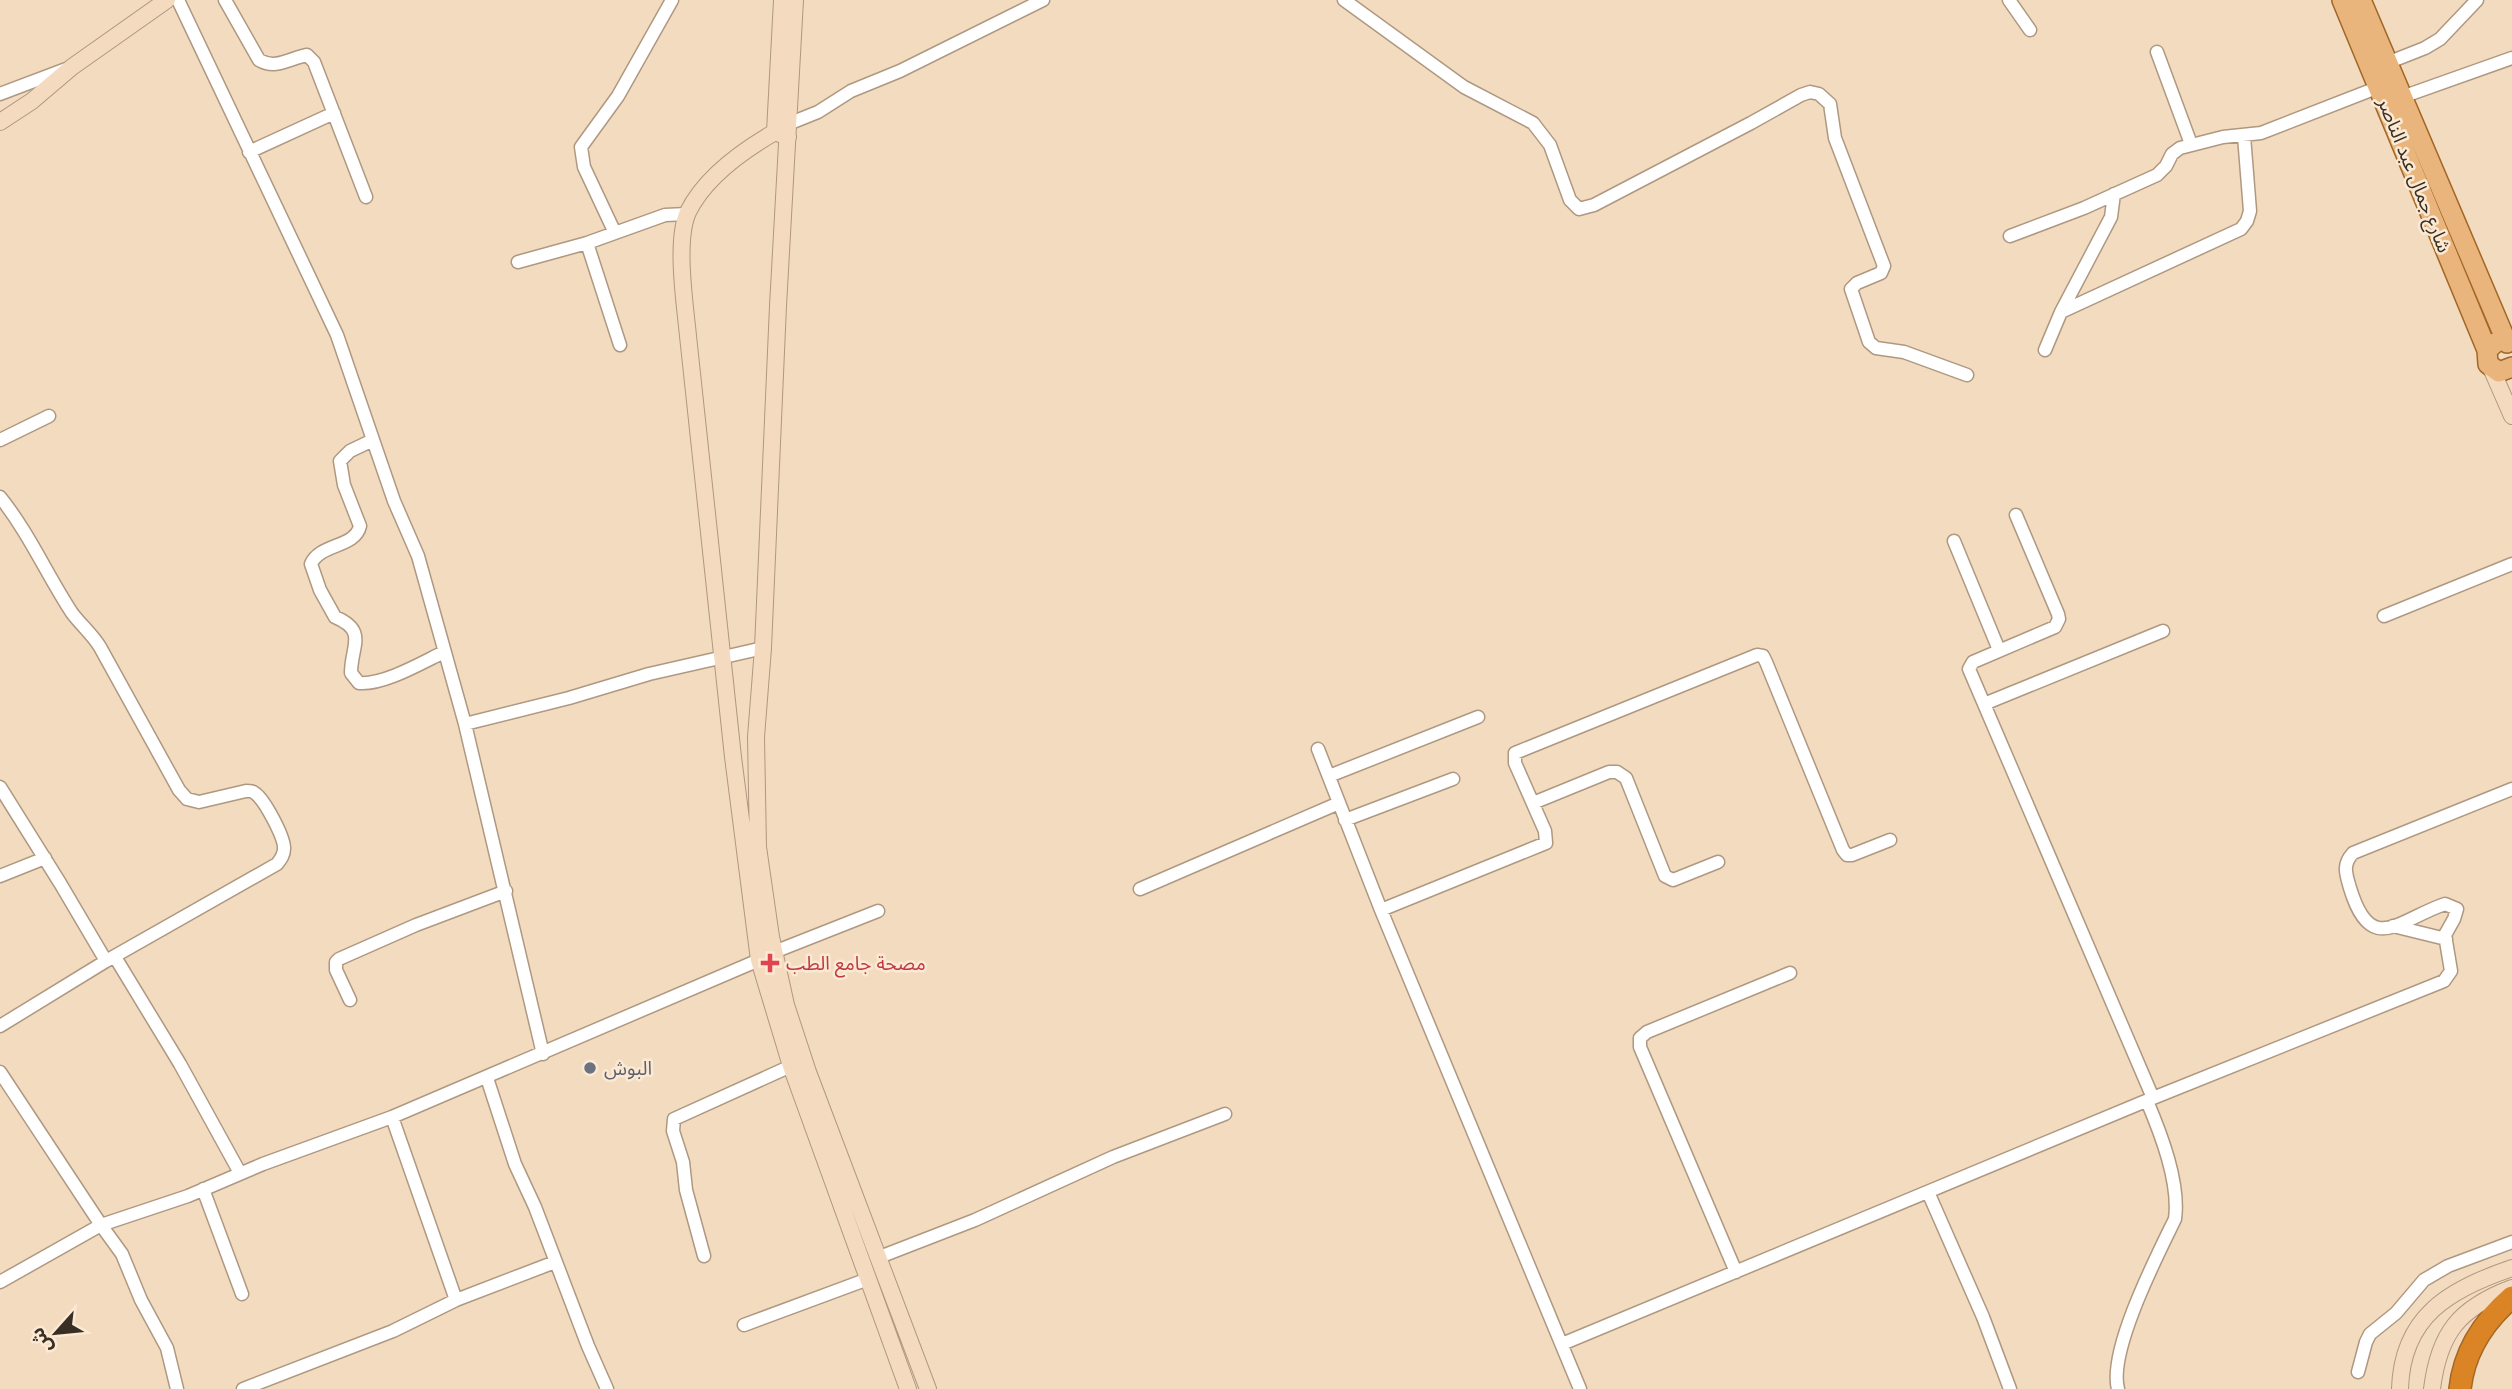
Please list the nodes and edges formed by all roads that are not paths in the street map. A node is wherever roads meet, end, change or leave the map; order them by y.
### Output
1 (167, 0) edge
2 (178, 0) edge
3 (225, 0) edge
4 (672, 0) edge
5 (782, 0) edge
6 (795, 0) edge
7 (1043, 0) edge
8 (1344, 0) edge
9 (2009, 0) edge
10 (2342, 0) edge
11 (2361, 0) edge
12 (2477, 0) edge
13 (2030, 30) dead end
14 (2157, 52) dead end
15 (2512, 58) edge
16 (2387, 63) junction
17 (72, 67) junction
18 (2379, 87) junction
19 (0, 94) edge
20 (2402, 97) junction
21 (334, 113) junction
22 (0, 122) edge
23 (784, 131) junction
24 (2244, 136) junction
25 (2191, 144) junction
26 (249, 152) junction
27 (2114, 194) junction
28 (366, 197) dead end
29 (687, 214) junction
30 (615, 233) junction
31 (2010, 236) dead end
32 (587, 243) junction
33 (518, 262) dead end
34 (2061, 313) junction
35 (2510, 344) edge
36 (620, 345) dead end
37 (2045, 350) dead end
38 (2489, 359) junction
39 (2512, 367) edge
40 (1968, 375) dead end
41 (49, 416) dead end
42 (2512, 416) edge
43 (0, 440) edge
44 (373, 440) junction
45 (0, 497) edge
46 (2016, 515) dead end
47 (1954, 541) dead end
48 (2512, 564) edge
49 (2385, 616) dead end
50 (2163, 631) dead end
51 (763, 648) junction
52 (1998, 650) junction
53 (444, 652) junction
54 (724, 657) junction
55 (1984, 704) junction
56 (1478, 717) dead end
57 (466, 723) junction
58 (1318, 749) dead end
59 (1329, 776) junction
60 (756, 779) junction
61 (1453, 779) dead end
62 (736, 782) junction
63 (0, 787) edge
64 (2512, 789) edge
65 (1339, 803) junction
66 (1533, 803) junction
67 (1345, 820) junction
68 (1890, 840) dead end
69 (45, 858) junction
70 (1718, 862) dead end
71 (0, 876) edge
72 (1140, 889) dead end
73 (506, 891) junction
74 (1381, 910) junction
75 (878, 911) dead end
76 (2393, 926) junction
77 (2446, 939) junction
78 (766, 956) junction
79 (111, 959) junction
80 (1790, 973) dead end
81 (349, 1000) dead end
82 (0, 1026) edge
83 (543, 1054) junction
84 (791, 1066) junction
85 (0, 1072) edge
86 (487, 1079) junction
87 (2150, 1100) junction
88 (1226, 1114) dead end
89 (392, 1118) junction
90 (240, 1173) junction
91 (203, 1189) junction
92 (1928, 1192) junction
93 (101, 1226) junction
94 (2512, 1242) edge
95 (704, 1256) dead end
96 (877, 1258) junction
97 (555, 1262) junction
98 (2512, 1268) edge
99 (1736, 1272) junction
100 (868, 1279) junction
101 (0, 1282) edge
102 (2512, 1288) edge
103 (242, 1294) dead end
104 (2512, 1297) edge
105 (456, 1300) junction
106 (744, 1325) dead end
107 (1562, 1344) junction
108 (2358, 1373) dead end
109 (177, 1389) edge
110 (243, 1389) edge
111 (607, 1389) edge
112 (908, 1389) edge
113 (928, 1389) edge
114 (1580, 1389) edge
115 (2010, 1389) edge
116 (2118, 1389) edge
117 (2400, 1389) edge
118 (2432, 1389) edge
119 (2460, 1389) edge

1 - 17 street
2 - 26 street
3 - 21 street
4 - 30 street
5 - 23 street
6 - 23 street
7 - 23 street
8 - 40 street
9 - 13 street
10 - 18 main road, شارع جمال عبد الناصر
11 - 16 main road, شارع جمال عبد الناصر
12 - 16 street
14 - 25 street
15 - 20 street
16 - 20 main road, شارع جمال عبد الناصر
17 - 19 street
17 - 22 street
18 - 24 street
18 - 38 main road, شارع جمال عبد الناصر
20 - 35 main road, شارع جمال عبد الناصر
21 - 26 street
21 - 28 street
23 - 29 street
23 - 51 street
24 - 25 street
24 - 34 street
25 - 27 street
26 - 44 street
27 - 31 street
27 - 34 street
29 - 30 street
29 - 54 street
30 - 32 street
32 - 33 street
32 - 36 street
34 - 37 street
35 - 38 main road
38 - 39 main road
38 - 42 street, شارع جمال عبد الناصر
41 - 43 street
44 - 53 street
44 - 53 street
45 - 79 street
46 - 52 street
47 - 52 street
48 - 49 street
50 - 55 street
51 - 54 street
51 - 60 street
52 - 55 street
53 - 57 street
54 - 57 street
54 - 62 street
55 - 87 street
56 - 59 street
57 - 73 street
58 - 59 street
59 - 65 street
60 - 62 street
60 - 78 street
61 - 67 street
62 - 78 street
63 - 69 street
64 - 76 street
65 - 67 street
65 - 72 street
66 - 68 street
66 - 70 street
66 - 74 street
67 - 74 street
69 - 71 street
69 - 79 street
73 - 81 street
73 - 83 street
74 - 107 street
75 - 78 street
76 - 77 street
76 - 77 street
77 - 87 street
78 - 83 street
78 - 84 street
78 - 96 street
79 - 82 street
79 - 90 street
80 - 99 street
83 - 86 street
84 - 95 street
84 - 100 street
85 - 93 street
86 - 89 street
86 - 97 street
87 - 92 street
87 - 116 street
88 - 96 street
89 - 90 street
89 - 105 street
90 - 91 street
91 - 93 street
91 - 103 street
92 - 99 street
92 - 115 street
93 - 101 street
93 - 109 street
94 - 108 street
96 - 113 street
97 - 105 street
97 - 111 street
98 - 117 street
99 - 107 street
100 - 106 street
100 - 112 street
102 - 118 street
104 - 119 highway
105 - 110 street
107 - 114 street

